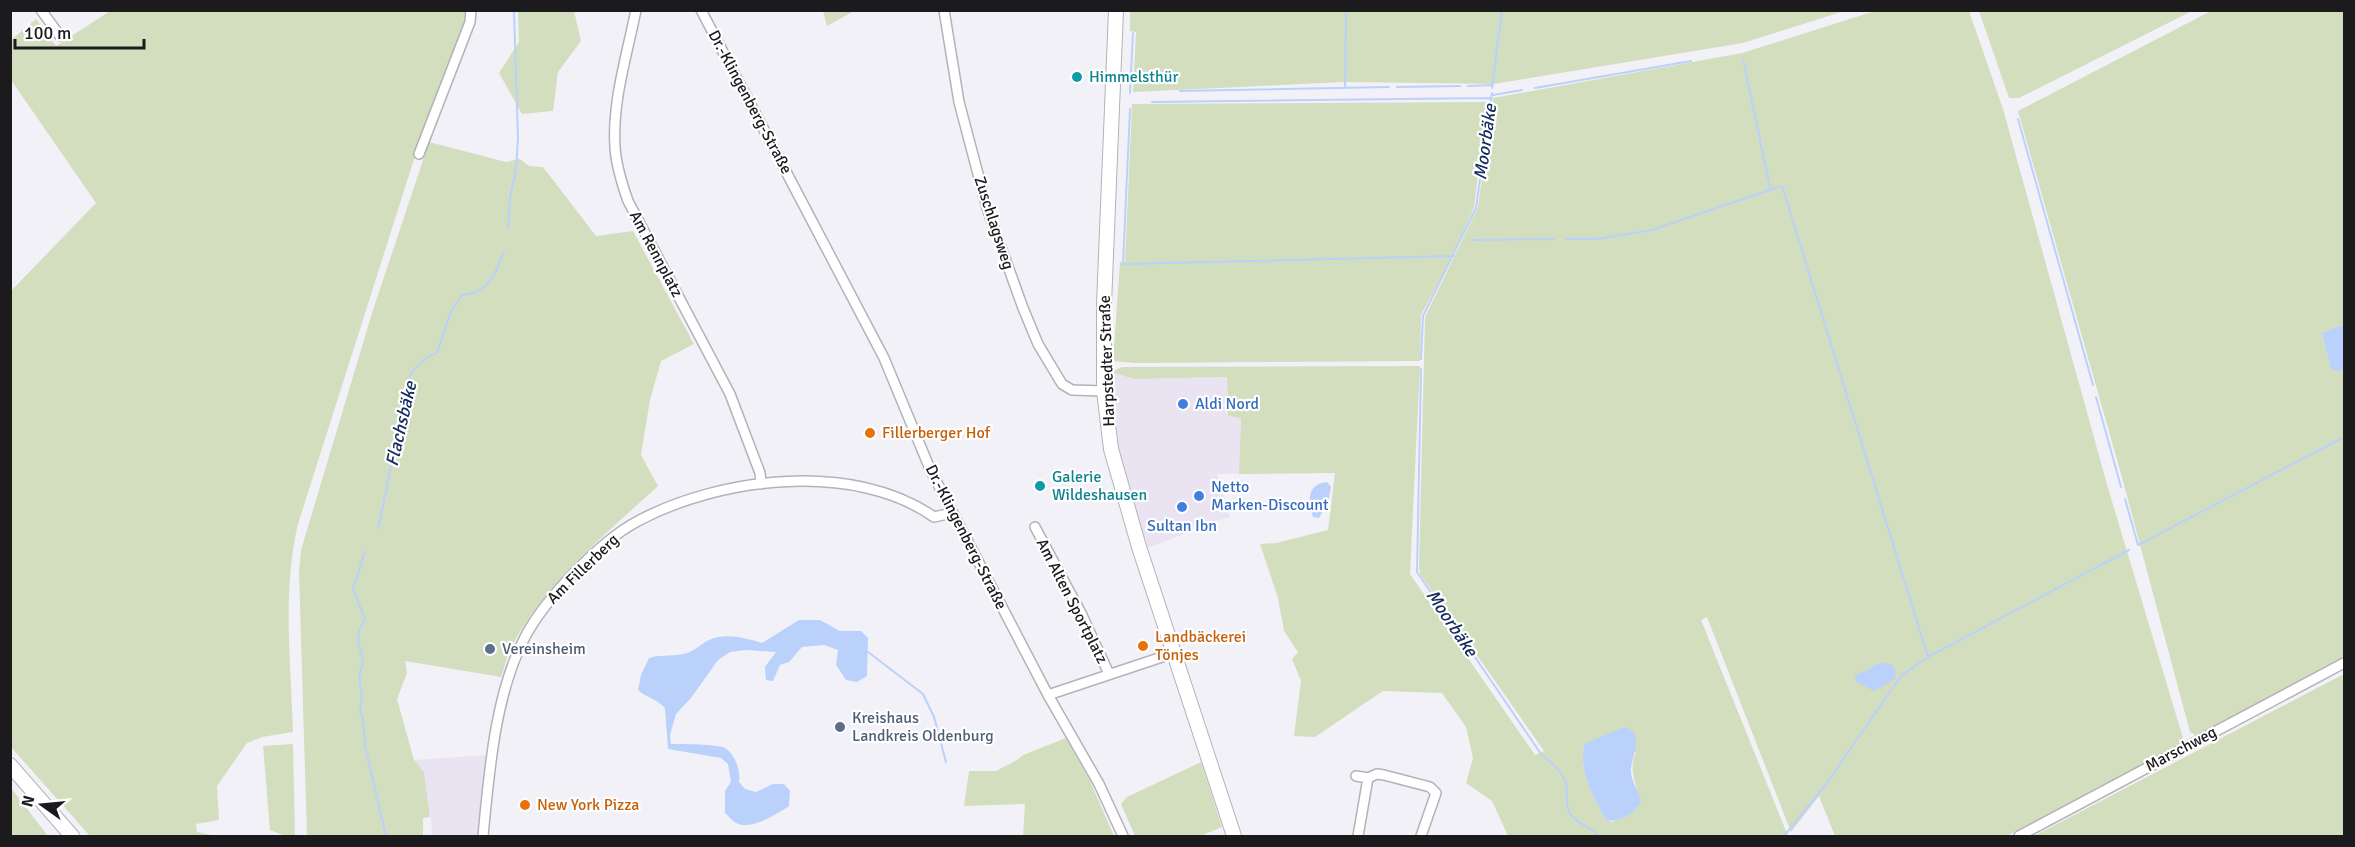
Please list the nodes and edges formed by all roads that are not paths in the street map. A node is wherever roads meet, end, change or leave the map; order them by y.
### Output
1 (41, 10) edge
2 (471, 10) edge
3 (636, 10) edge
4 (701, 10) edge
5 (944, 10) edge
6 (1116, 10) edge
7 (60, 36) dead end
8 (419, 154) dead end
9 (1104, 391) junction
10 (761, 484) junction
11 (952, 513) junction
12 (1035, 527) dead end
13 (1174, 653) junction
14 (2344, 663) edge
15 (1109, 674) junction
16 (1048, 695) junction
17 (10, 765) edge
18 (1356, 776) dead end
19 (1368, 778) junction
20 (72, 837) edge
21 (483, 837) edge
22 (1123, 837) edge
23 (1234, 837) edge
24 (1359, 837) edge
25 (1421, 837) edge
26 (2019, 837) edge

1 - 7 street
2 - 8 street
3 - 10 street, Am Rennplatz
4 - 11 street, Dr.-Klingenberg-Straße
5 - 9 street, Zuschlagsweg
6 - 9 main road, Harpstedter Straße
9 - 13 main road, Harpstedter Straße
10 - 11 street, Am Fillerberg
10 - 21 street, Am Fillerberg
11 - 16 street, Dr.-Klingenberg-Straße
12 - 15 street, Am Alten Sportplatz
13 - 15 street, Am Alten Sportplatz
13 - 23 main road, Harpstedter Straße
14 - 26 street, Marschweg
15 - 16 street, Am Alten Sportplatz
16 - 22 street, Dr.-Klingenberg-Straße
17 - 20 main road
18 - 19 street
19 - 24 street
19 - 25 street

